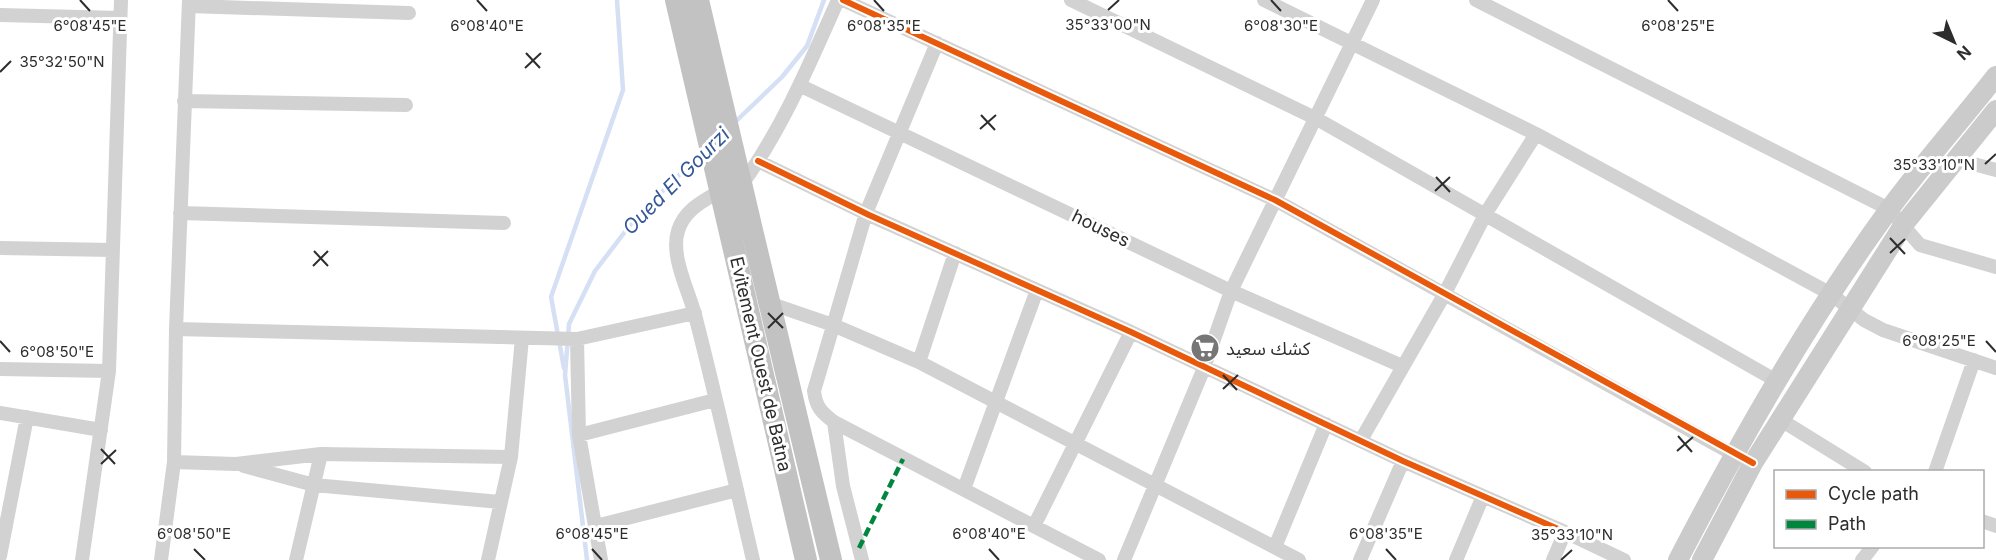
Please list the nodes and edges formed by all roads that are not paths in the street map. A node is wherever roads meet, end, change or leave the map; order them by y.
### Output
1 (121, 0) edge
2 (676, 0) edge
3 (698, 0) edge
4 (838, 0) edge
5 (843, 0) edge
6 (1071, 0) edge
7 (1264, 0) edge
8 (1373, 0) edge
9 (1476, 0) edge
10 (189, 3) edge
11 (409, 13) dead end
12 (0, 15) edge
13 (120, 18) junction
14 (937, 43) junction
15 (1353, 44) junction
16 (1996, 77) edge
17 (801, 86) junction
18 (710, 97) junction
19 (184, 101) junction
20 (406, 105) dead end
21 (1996, 110) edge
22 (1317, 119) junction
23 (900, 131) junction
24 (1536, 134) junction
25 (1955, 159) junction
26 (758, 161) junction
27 (1996, 170) edge
28 (743, 183) junction
29 (720, 191) junction
30 (1275, 200) junction
31 (1889, 210) junction
32 (180, 213) junction
33 (866, 213) junction
34 (1486, 213) junction
35 (504, 223) dead end
36 (1904, 224) junction
37 (0, 248) edge
38 (113, 250) junction
39 (955, 253) junction
40 (1996, 267) edge
41 (1037, 290) junction
42 (1231, 291) junction
43 (1831, 294) junction
44 (1444, 295) junction
45 (769, 303) junction
46 (1852, 311) junction
47 (695, 313) junction
48 (832, 325) junction
49 (176, 330) junction
50 (1131, 332) junction
51 (522, 338) junction
52 (573, 339) junction
53 (1974, 360) junction
54 (919, 362) junction
55 (1402, 366) junction
56 (1204, 368) junction
57 (1996, 368) edge
58 (0, 369) edge
59 (109, 371) junction
60 (1775, 380) junction
61 (715, 400) junction
62 (995, 402) junction
63 (816, 404) junction
64 (0, 413) edge
65 (27, 417) junction
66 (796, 419) junction
67 (1781, 420) junction
68 (834, 422) junction
69 (1326, 424) junction
70 (101, 430) junction
71 (579, 435) junction
72 (1361, 440) junction
73 (1076, 444) junction
74 (321, 454) junction
75 (1733, 454) junction
76 (511, 457) junction
77 (1403, 461) junction
78 (174, 462) junction
79 (1753, 463) junction
80 (236, 464) junction
81 (1862, 470) edge
82 (1935, 470) edge
83 (314, 485) junction
84 (1156, 487) junction
85 (964, 489) junction
86 (737, 490) junction
87 (1483, 496) junction
88 (500, 502) junction
89 (1035, 524) junction
90 (596, 526) junction
91 (1565, 532) junction
92 (1275, 547) junction
93 (1871, 548) edge
94 (0, 556) edge
95 (82, 560) edge
96 (161, 560) edge
97 (296, 560) edge
98 (488, 560) edge
99 (601, 560) edge
100 (753, 560) edge
101 (806, 560) edge
102 (831, 560) edge
103 (862, 560) edge
104 (1099, 560) edge
105 (1124, 560) edge
106 (1299, 560) edge
107 (1360, 560) edge
108 (1456, 560) edge
109 (1553, 560) edge
110 (1624, 560) edge
111 (1678, 560) edge
112 (1702, 560) edge
113 (1862, 560) edge

1 - 13 street
2 - 18 highway
3 - 18 highway
4 - 17 street
5 - 14 street
6 - 22 street
7 - 15 street
8 - 15 street
9 - 31 street
10 - 11 street
10 - 19 street
12 - 13 street
13 - 38 street
14 - 23 street
14 - 30 street
15 - 22 street
15 - 24 street
16 - 31 main road
17 - 23 street, houses
17 - 26 street
18 - 28 highway, Evitement Ouest de Batna
18 - 29 highway, Evitement Ouest de Batna
19 - 20 street
19 - 32 street
21 - 25 main road
22 - 30 street
22 - 34 street
23 - 33 street
23 - 42 street, houses
24 - 34 street
24 - 43 street
25 - 27 street
25 - 36 main road
26 - 28 street
26 - 33 street
28 - 45 highway, Evitement Ouest de Batna
29 - 47 street
29 - 101 highway, Evitement Ouest de Batna
30 - 42 street
30 - 44 street
31 - 36 street
31 - 43 main road
32 - 35 street
32 - 49 street
33 - 39 street
33 - 48 street
34 - 44 street
34 - 60 street
36 - 40 street
36 - 46 main road
37 - 38 street
38 - 59 street
39 - 41 street
39 - 54 street
41 - 50 street
41 - 62 street
42 - 55 street, houses
42 - 56 street
43 - 46 street
43 - 60 main road
44 - 55 street
44 - 75 street
45 - 48 street
45 - 66 highway, Evitement Ouest de Batna
46 - 53 street
46 - 67 main road
47 - 52 street
47 - 61 street
48 - 54 street
48 - 63 street
49 - 51 street
49 - 78 street
50 - 56 street
50 - 73 street
51 - 52 street
51 - 76 street
52 - 71 street
53 - 57 street
53 - 82 street
54 - 62 street
55 - 72 street
56 - 69 street
56 - 84 street
58 - 59 street
59 - 70 street
60 - 75 main road
61 - 71 street
61 - 86 street
62 - 73 street
62 - 85 street
63 - 66 street
63 - 68 street
64 - 65 street
65 - 70 street
65 - 94 street
66 - 102 highway, Evitement Ouest de Batna
67 - 79 main road
67 - 81 street
68 - 85 street
68 - 103 street
69 - 72 street
69 - 92 street
70 - 95 street
71 - 90 street
72 - 77 street
73 - 84 street
73 - 89 street
74 - 76 street
74 - 80 street
74 - 83 street
75 - 79 street
75 - 111 main road
76 - 88 street
77 - 87 street
77 - 107 street
78 - 80 street
78 - 96 street
79 - 112 main road
80 - 83 street
83 - 88 street
83 - 97 street
84 - 92 street
84 - 105 street
85 - 89 street
86 - 90 street
86 - 100 street
87 - 91 street
87 - 108 street
88 - 98 street
89 - 104 street
90 - 99 street
91 - 109 street
91 - 110 street
92 - 106 street
93 - 113 street

